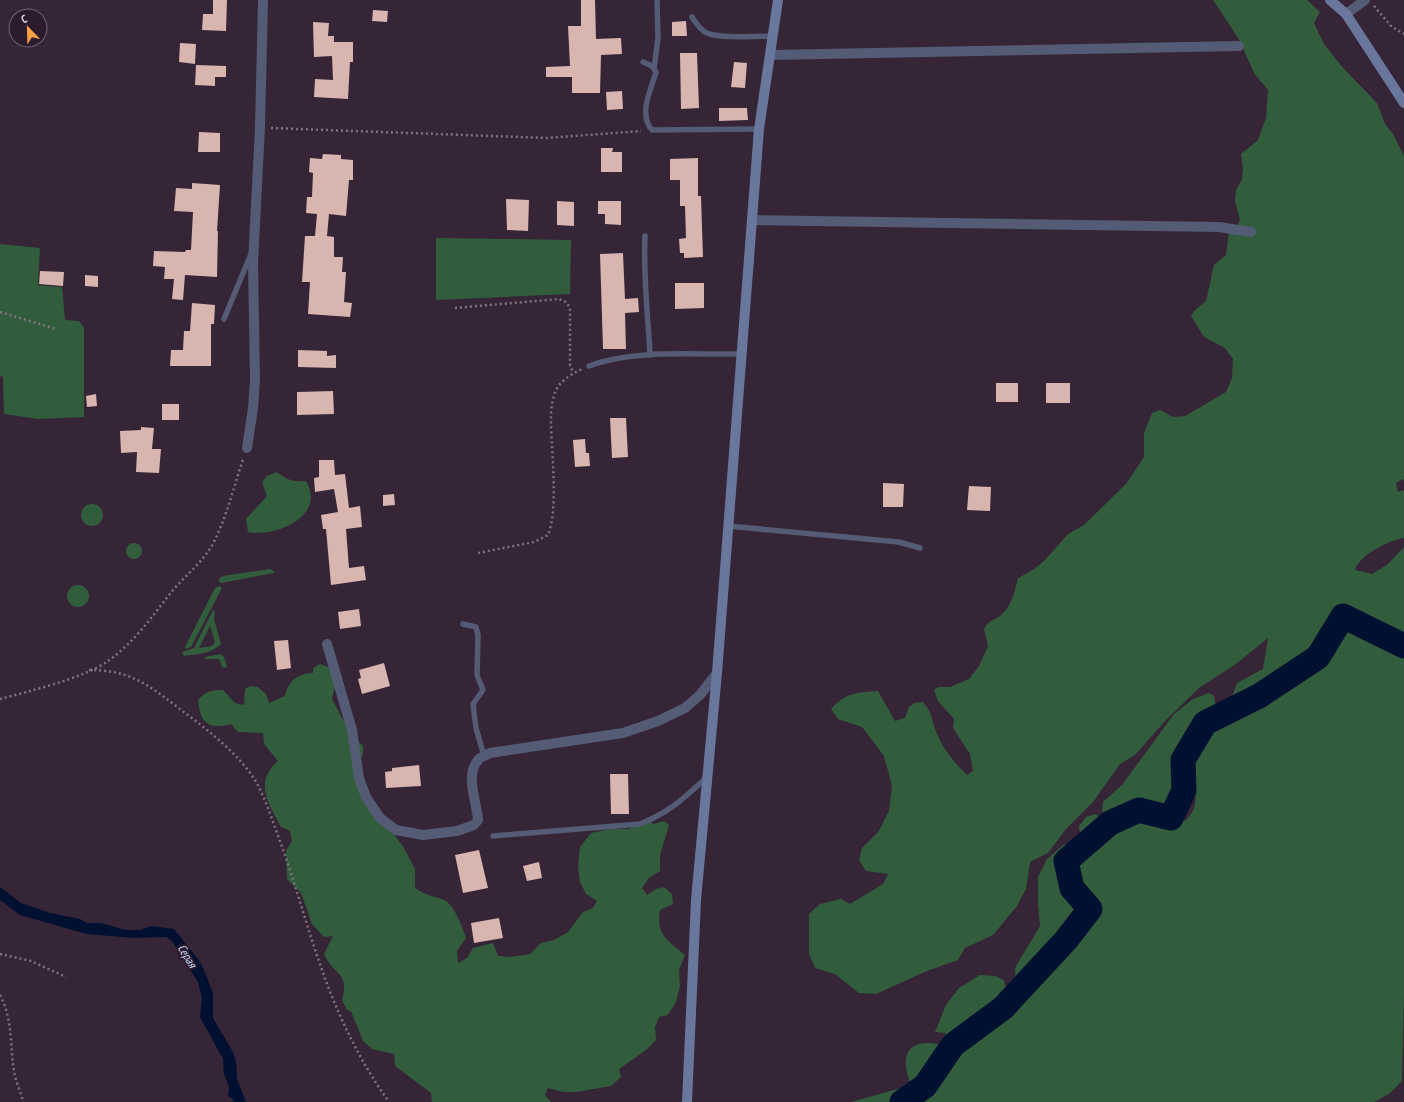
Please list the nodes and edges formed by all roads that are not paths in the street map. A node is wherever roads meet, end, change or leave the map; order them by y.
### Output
1 (263, 0) edge
2 (657, 0) edge
3 (778, 0) edge
4 (1330, 0) edge
5 (1369, 3) edge
6 (1346, 14) junction
7 (692, 17) dead end
8 (773, 36) junction
9 (1239, 46) dead end
10 (770, 55) junction
11 (643, 62) dead end
12 (654, 69) junction
13 (1404, 103) edge
14 (759, 129) junction
15 (752, 220) junction
16 (1251, 232) dead end
17 (645, 236) dead end
18 (254, 245) junction
19 (224, 319) dead end
20 (741, 354) junction
21 (650, 356) junction
22 (589, 366) road end
23 (247, 448) road end
24 (728, 526) junction
25 (920, 548) dead end
26 (462, 624) dead end
27 (327, 644) dead end
28 (717, 673) junction
29 (484, 756) junction
30 (706, 778) junction
31 (493, 836) dead end
32 (687, 1102) edge

1 - 18 street
2 - 12 lane
3 - 8 street
4 - 6 street
5 - 6 street
6 - 13 street
7 - 8 lane
8 - 10 street
9 - 10 street
10 - 14 street
11 - 12 lane
12 - 14 lane
14 - 15 street
15 - 16 street
15 - 20 street
17 - 21 lane
18 - 19 lane
18 - 23 street
20 - 21 lane
20 - 24 street
21 - 22 lane
24 - 25 lane
24 - 28 street
26 - 29 lane
27 - 29 street
28 - 29 street
28 - 30 street
30 - 31 lane
30 - 32 street

